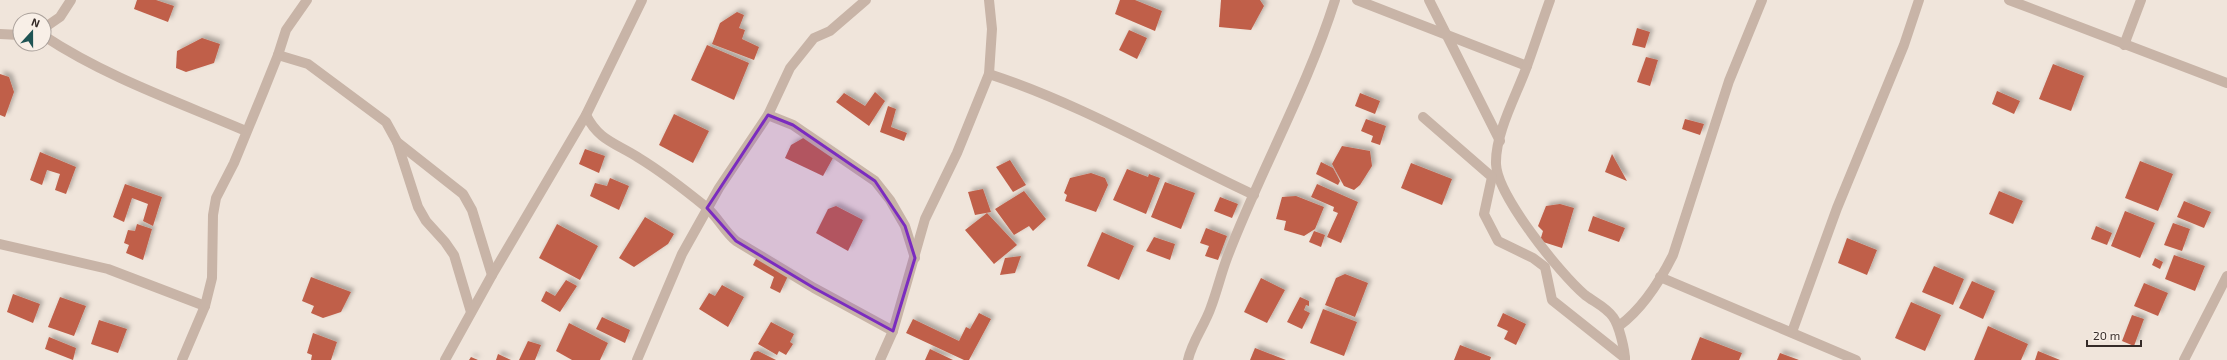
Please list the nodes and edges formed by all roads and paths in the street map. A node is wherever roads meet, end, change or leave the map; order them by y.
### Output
1 (71, 0) edge
2 (307, 0) edge
3 (642, 0) edge
4 (866, 0) edge
5 (989, 0) edge
6 (1335, 0) edge
7 (1357, 0) edge
8 (1429, 0) edge
9 (1550, 0) edge
10 (1762, 0) edge
11 (1919, 0) edge
12 (2009, 0) edge
13 (2141, 0) edge
14 (52, 22) edge
15 (0, 34) edge
16 (1446, 34) junction
17 (12, 35) edge
18 (52, 41) edge
19 (2124, 45) junction
20 (278, 55) junction
21 (1527, 66) junction
22 (989, 74) junction
23 (2227, 83) edge
24 (768, 114) junction
25 (586, 115) junction
26 (1423, 117) dead end
27 (246, 131) junction
28 (1500, 140) junction
29 (397, 142) junction
30 (1254, 195) junction
31 (707, 208) junction
32 (0, 244) edge
33 (915, 258) junction
34 (492, 275) junction
35 (2227, 276) edge
36 (1660, 277) junction
37 (205, 306) junction
38 (471, 312) junction
39 (1619, 326) junction
40 (893, 331) junction
41 (1792, 332) junction
42 (1189, 359) edge
43 (1625, 359) edge
44 (182, 360) edge
45 (445, 360) edge
46 (637, 360) edge
47 (880, 360) edge
48 (1856, 360) edge
49 (2184, 360) edge

1 - 14 street
2 - 20 street
3 - 25 street
4 - 24 street
5 - 22 street
6 - 30 street
7 - 16 street
8 - 16 street
9 - 21 street
10 - 36 street
11 - 41 street
12 - 19 street
13 - 19 street
15 - 17 street
16 - 21 street
16 - 28 street
18 - 27 street
19 - 23 street
20 - 27 street
20 - 29 street
21 - 28 street
22 - 30 street
22 - 33 street
24 - 31 street
24 - 33 street
25 - 31 street
25 - 34 street
26 - 43 street
27 - 37 street
28 - 39 street
29 - 34 street
29 - 38 street
30 - 42 street
31 - 40 street
31 - 46 street
32 - 37 street
33 - 40 street
34 - 38 street
35 - 49 street
36 - 39 street
36 - 41 street
37 - 44 street
38 - 45 street
39 - 43 street
40 - 47 street
41 - 48 street

